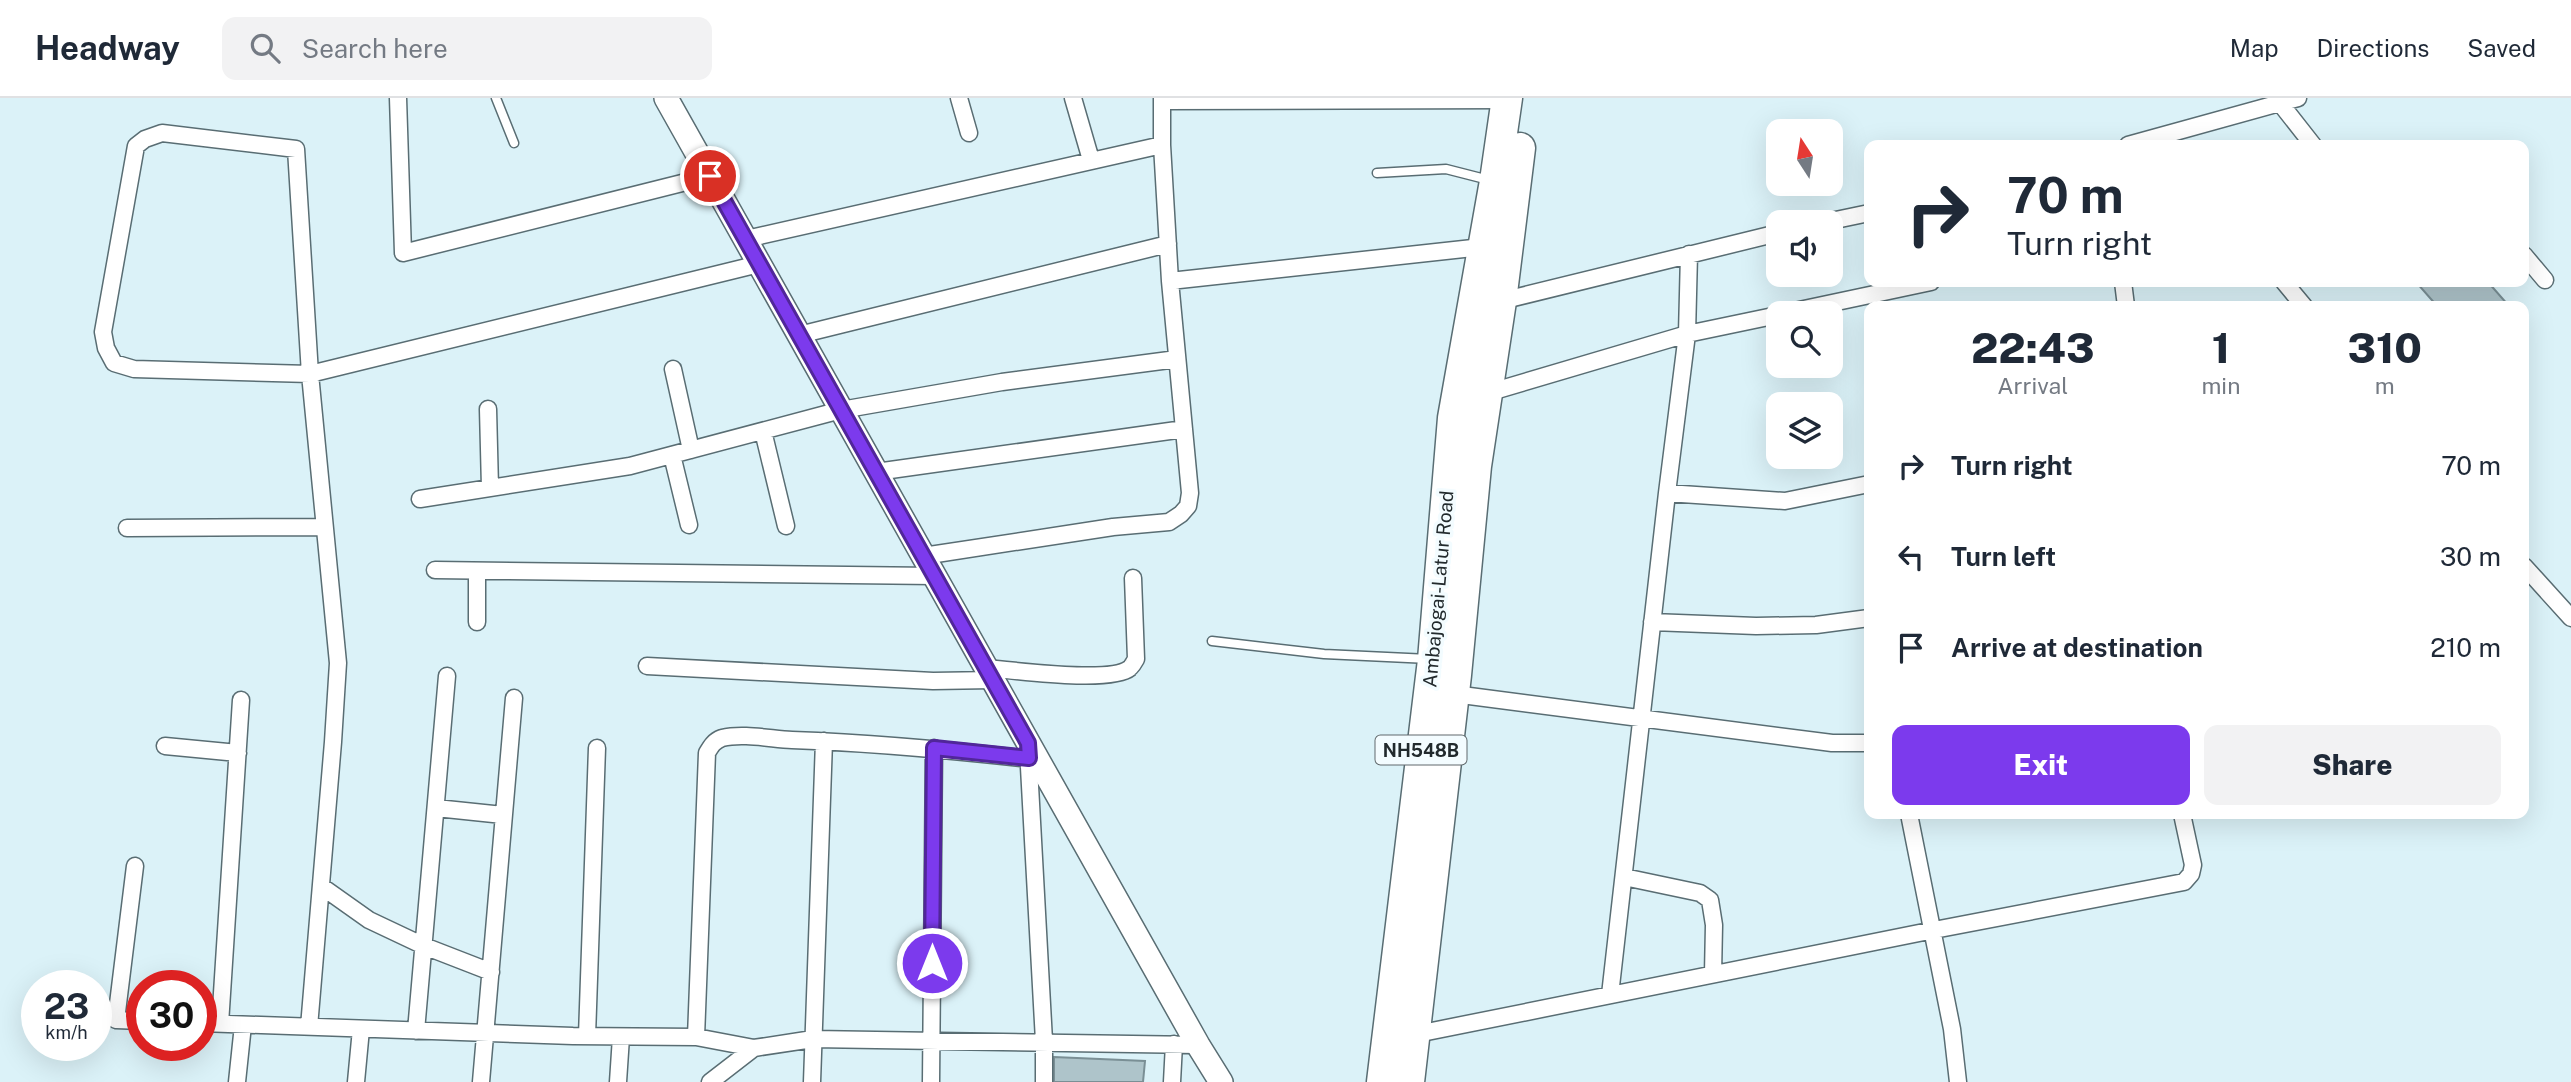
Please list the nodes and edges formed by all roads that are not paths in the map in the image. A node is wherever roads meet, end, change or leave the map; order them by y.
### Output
1 (398, 98) edge
2 (496, 98) edge
3 (666, 98) edge
4 (958, 98) edge
5 (1073, 98) edge
6 (2298, 98) edge
7 (1163, 99) edge
8 (1513, 99) edge
9 (2280, 103) junction
10 (969, 133) dead end
11 (2171, 140) edge
12 (2309, 140) edge
13 (514, 142) dead end
14 (1162, 145) junction
15 (1091, 160) junction
16 (1377, 173) dead end
17 (710, 176) junction
18 (1495, 181) junction
19 (1864, 213) edge
20 (1843, 218) edge
21 (1766, 236) edge
22 (746, 239) junction
23 (1168, 244) junction
24 (1482, 247) junction
25 (1689, 254) junction
26 (2529, 261) edge
27 (759, 264) junction
28 (2545, 279) dead end
29 (1170, 281) junction
30 (1907, 287) edge
31 (2288, 287) edge
32 (1501, 301) junction
33 (1842, 301) edge
34 (2300, 301) edge
35 (1766, 318) edge
36 (1687, 334) junction
37 (799, 335) junction
38 (1177, 359) junction
39 (673, 369) dead end
40 (310, 373) junction
41 (1458, 388) junction
42 (1487, 394) junction
43 (488, 409) dead end
44 (841, 410) junction
45 (1184, 429) junction
46 (763, 431) junction
47 (691, 450) junction
48 (672, 455) junction
49 (876, 472) junction
50 (1864, 485) edge
51 (491, 488) junction
52 (1667, 493) junction
53 (420, 499) dead end
54 (690, 525) dead end
55 (786, 526) dead end
56 (324, 527) junction
57 (127, 528) dead end
58 (923, 556) junction
59 (435, 570) dead end
60 (477, 571) junction
61 (2529, 572) edge
62 (935, 576) junction
63 (1133, 578) dead end
64 (2571, 618) edge
65 (1864, 619) edge
66 (477, 622) dead end
67 (1652, 622) junction
68 (1212, 641) dead end
69 (1433, 660) junction
70 (648, 666) dead end
71 (989, 674) junction
72 (447, 676) dead end
73 (1454, 694) junction
74 (514, 698) dead end
75 (241, 700) dead end
76 (1642, 717) junction
77 (824, 741) junction
78 (1864, 743) edge
79 (165, 746) dead end
80 (597, 748) dead end
81 (934, 748) junction
82 (1028, 751) junction
83 (237, 753) junction
84 (436, 808) junction
85 (503, 815) junction
86 (1910, 819) edge
87 (2183, 819) edge
88 (135, 866) dead end
89 (1624, 877) junction
90 (321, 886) junction
91 (1934, 930) junction
92 (424, 946) junction
93 (491, 972) junction
94 (1713, 974) junction
95 (1610, 995) junction
96 (126, 1020) edge
97 (217, 1024) edge
98 (220, 1024) junction
99 (243, 1025) junction
100 (309, 1027) junction
101 (360, 1029) junction
102 (416, 1031) junction
103 (486, 1033) junction
104 (1401, 1036) junction
105 (587, 1037) junction
106 (621, 1037) junction
107 (696, 1037) junction
108 (813, 1039) junction
109 (932, 1040) junction
110 (1044, 1041) junction
111 (1174, 1044) junction
112 (1198, 1045) junction
113 (754, 1048) junction
114 (237, 1082) edge
115 (356, 1082) edge
116 (481, 1082) edge
117 (618, 1082) edge
118 (710, 1082) edge
119 (812, 1082) edge
120 (931, 1082) edge
121 (1044, 1082) edge
122 (1172, 1082) edge
123 (1221, 1082) edge
124 (1382, 1082) edge
125 (1409, 1082) edge
126 (1958, 1082) edge

1 - 17 street
2 - 13 lane
3 - 17 main road
4 - 10 street
5 - 15 street
6 - 9 street
7 - 8 street
7 - 14 street
8 - 18 highway, Ambajogai-Latur Road / NH548B
8 - 32 highway, NH548B
9 - 11 street
9 - 12 street
14 - 15 street
14 - 23 street
15 - 22 street
16 - 18 lane
17 - 22 main road
18 - 24 highway, Ambajogai-Latur Road / NH548B
19 - 20 street
21 - 25 street
22 - 27 main road
23 - 29 street
23 - 37 street
24 - 29 street
24 - 41 highway, Ambajogai-Latur Road / NH548B
25 - 32 street
25 - 36 street
26 - 28 street
27 - 37 main road
27 - 40 street
29 - 38 street
30 - 33 street
31 - 34 street
32 - 42 highway, NH548B
35 - 36 street
36 - 42 street
36 - 52 street
37 - 44 main road
38 - 44 street
38 - 45 street
39 - 47 street
40 - 40 street
40 - 56 street
41 - 42 street
41 - 69 highway, Ambajogai-Latur Road / NH548B
42 - 73 highway, NH548B
43 - 51 street
44 - 46 street
44 - 49 main road
45 - 49 street
45 - 58 street
46 - 47 street
46 - 55 street
47 - 48 street
48 - 51 street
48 - 54 street
49 - 58 main road
50 - 52 street
51 - 53 street
52 - 67 street
56 - 57 street
56 - 90 street
58 - 62 main road
59 - 60 street
60 - 62 street
60 - 66 street
61 - 64 street
62 - 71 main road
63 - 71 street
65 - 67 street
67 - 76 street
68 - 69 lane
69 - 104 highway, Ambajogai-Latur Road / NH548B
70 - 71 street
71 - 82 main road
72 - 84 street
73 - 76 street
73 - 104 highway, NH548B
74 - 85 street
75 - 83 street
76 - 78 street
76 - 89 street
77 - 81 street
77 - 107 street
77 - 108 street
79 - 83 street
80 - 105 street
81 - 82 street
81 - 109 street
82 - 110 street
82 - 112 main road
83 - 98 street
84 - 85 street
84 - 92 street
85 - 93 street
86 - 91 street
87 - 91 street
88 - 96 street
89 - 94 street
89 - 95 street
90 - 92 street
90 - 100 street
91 - 94 street
91 - 126 street
92 - 93 street
92 - 102 street
93 - 103 street
94 - 95 street
95 - 104 street
97 - 98 street
98 - 99 street
99 - 100 street
99 - 114 street
100 - 101 street
101 - 102 street
101 - 115 street
102 - 103 street
103 - 105 street
103 - 116 street
104 - 124 highway, Ambajogai-Latur Road / NH548B
104 - 125 highway, NH548B
105 - 106 street
106 - 107 street
106 - 117 street
107 - 113 street
108 - 109 street
108 - 113 street
108 - 119 street
109 - 110 street
109 - 120 street
110 - 111 street
110 - 121 street
111 - 112 street
111 - 122 street
112 - 123 main road
113 - 118 street

